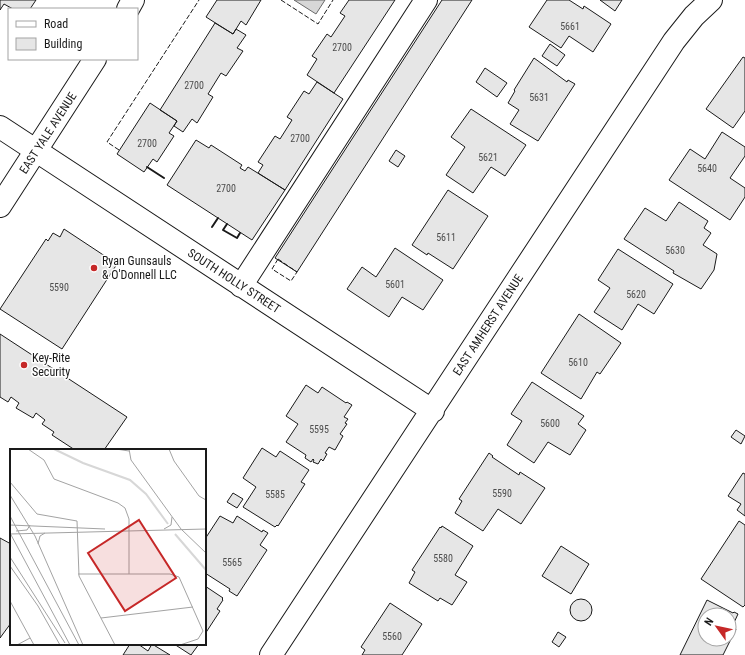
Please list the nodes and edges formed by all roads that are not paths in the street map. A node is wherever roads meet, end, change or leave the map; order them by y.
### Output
1 (426, 0) edge
2 (711, 0) edge
3 (94, 60) edge
4 (0, 127) edge
5 (36, 151) junction
6 (0, 206) edge
7 (241, 286) junction
8 (432, 411) junction
9 (272, 655) edge

1 - 7 street
2 - 8 street, EAST AMHERST AVENUE
3 - 5 street, EAST YALE AVENUE
4 - 5 street, SOUTH HOLLY STREET
5 - 6 street, EAST YALE AVENUE
5 - 7 street, SOUTH HOLLY STREET
7 - 8 street, SOUTH HOLLY STREET
8 - 9 street, EAST AMHERST AVENUE

